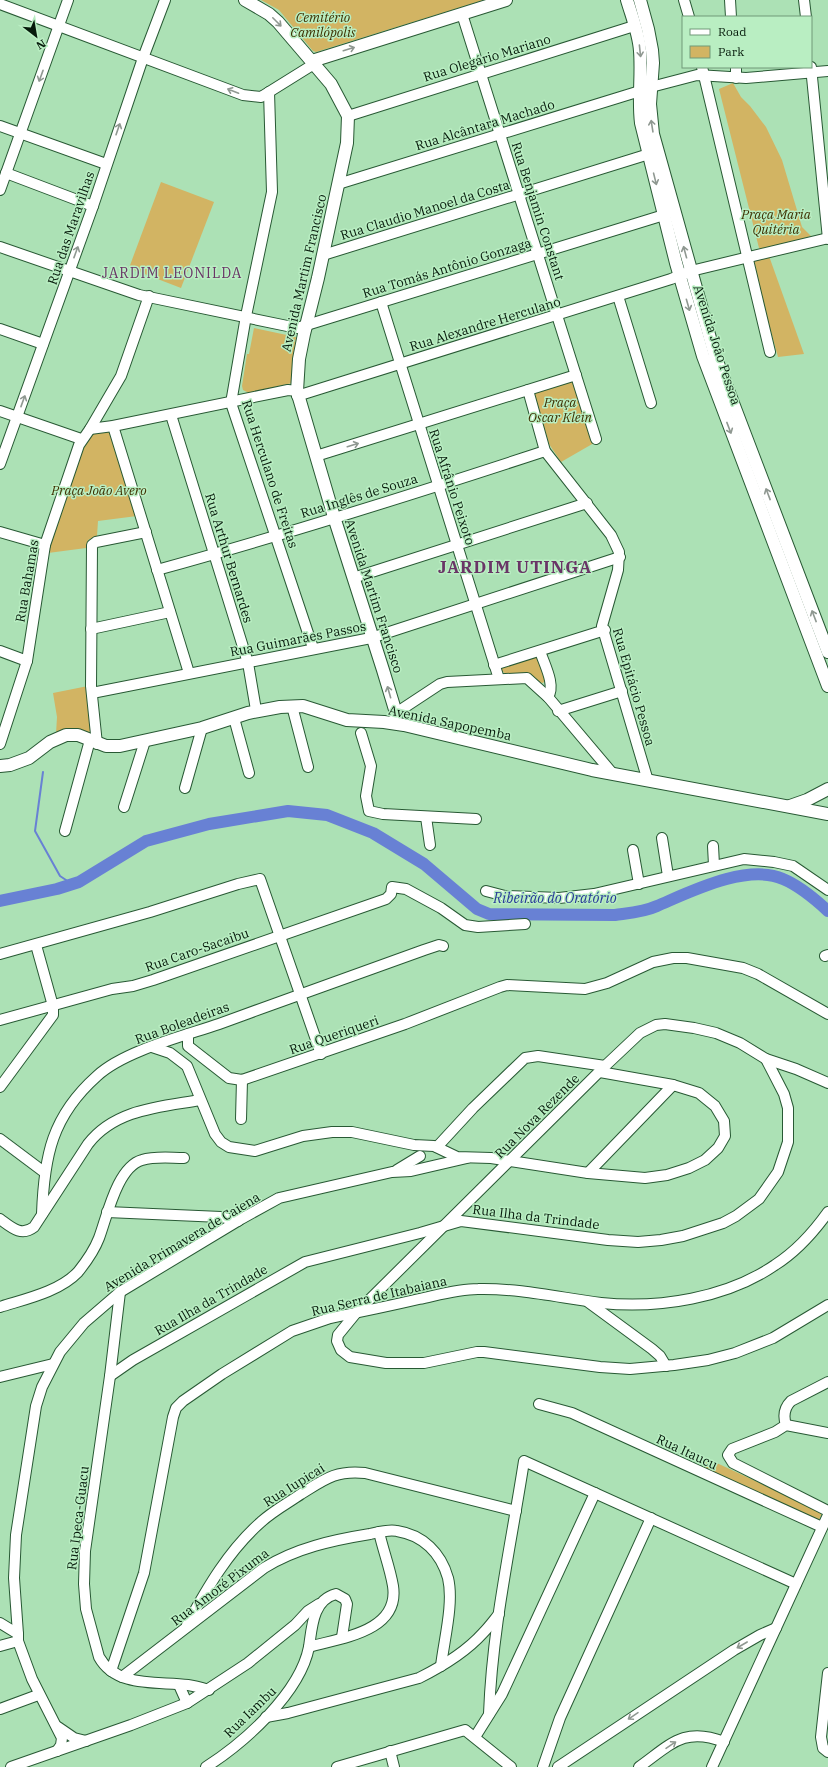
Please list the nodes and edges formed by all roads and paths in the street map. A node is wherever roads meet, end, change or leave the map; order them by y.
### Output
1 (68, 0) edge
2 (165, 0) edge
3 (245, 0) edge
4 (506, 0) edge
5 (627, 0) edge
6 (640, 0) edge
7 (684, 0) edge
8 (730, 0) edge
9 (804, 0) edge
10 (0, 4) edge
11 (462, 14) junction
12 (689, 16) edge
13 (731, 16) edge
14 (806, 16) edge
15 (59, 25) junction
16 (634, 26) junction
17 (143, 58) junction
18 (313, 62) junction
19 (736, 68) edge
20 (811, 70) edge
21 (703, 71) edge
22 (828, 71) edge
23 (481, 74) junction
24 (736, 78) junction
25 (645, 89) junction
26 (269, 92) junction
27 (348, 116) junction
28 (0, 126) edge
29 (20, 133) junction
30 (500, 134) junction
31 (648, 154) junction
32 (106, 164) junction
33 (6, 173) junction
34 (338, 184) junction
35 (0, 190) edge
36 (519, 194) junction
37 (93, 206) junction
38 (664, 215) junction
39 (828, 238) edge
40 (0, 247) edge
41 (538, 254) junction
42 (323, 255) junction
43 (746, 256) junction
44 (70, 270) junction
45 (685, 274) junction
46 (149, 296) junction
47 (618, 296) junction
48 (381, 302) junction
49 (557, 315) junction
50 (246, 316) junction
51 (305, 326) junction
52 (0, 329) edge
53 (43, 344) junction
54 (770, 352) dead end
55 (400, 364) junction
56 (576, 374) junction
57 (528, 390) junction
58 (297, 393) junction
59 (231, 403) junction
60 (651, 403) dead end
61 (0, 411) edge
62 (171, 415) junction
63 (17, 417) junction
64 (418, 424) junction
65 (113, 426) junction
66 (90, 429) junction
67 (81, 439) junction
68 (596, 439) dead end
69 (545, 450) junction
70 (316, 456) junction
71 (0, 464) edge
72 (438, 486) junction
73 (587, 503) junction
74 (334, 517) junction
75 (0, 532) edge
76 (146, 532) junction
77 (276, 535) junction
78 (456, 544) junction
79 (45, 545) junction
80 (214, 554) junction
81 (620, 557) junction
82 (157, 570) junction
83 (353, 578) junction
84 (475, 605) junction
85 (170, 612) junction
86 (91, 629) junction
87 (604, 630) junction
88 (372, 638) junction
89 (313, 648) junction
90 (0, 651) edge
91 (540, 651) junction
92 (828, 652) edge
93 (27, 661) junction
94 (248, 663) junction
95 (494, 665) junction
96 (189, 673) junction
97 (499, 679) junction
98 (828, 686) edge
99 (622, 691) junction
100 (92, 693) junction
101 (548, 697) junction
102 (292, 706) junction
103 (256, 710) junction
104 (558, 711) junction
105 (234, 718) junction
106 (395, 718) junction
107 (202, 728) junction
108 (362, 733) dead end
109 (144, 741) junction
110 (94, 742) junction
111 (0, 744) edge
112 (0, 766) edge
113 (308, 767) dead end
114 (249, 773) dead end
115 (612, 774) junction
116 (648, 781) junction
117 (185, 788) dead end
118 (827, 790) edge
119 (787, 806) junction
120 (124, 807) dead end
121 (826, 814) edge
122 (426, 817) junction
123 (476, 819) dead end
124 (65, 831) dead end
125 (662, 838) dead end
126 (430, 845) dead end
127 (713, 846) dead end
128 (632, 850) dead end
129 (714, 865) junction
130 (670, 876) junction
131 (639, 884) junction
132 (828, 890) edge
133 (486, 891) dead end
134 (525, 924) dead end
135 (278, 936) junction
136 (36, 944) junction
137 (443, 946) dead end
138 (0, 954) edge
139 (300, 995) junction
140 (54, 1006) junction
141 (828, 1014) edge
142 (0, 1020) edge
143 (188, 1034) junction
144 (188, 1046) junction
145 (152, 1047) junction
146 (320, 1054) junction
147 (766, 1059) junction
148 (187, 1066) junction
149 (602, 1069) junction
150 (242, 1080) junction
151 (828, 1083) edge
152 (674, 1085) junction
153 (0, 1087) edge
154 (200, 1100) junction
155 (241, 1118) dead end
156 (0, 1139) edge
157 (400, 1142) junction
158 (434, 1148) junction
159 (420, 1155) junction
160 (184, 1158) dead end
161 (467, 1158) junction
162 (510, 1161) junction
163 (434, 1166) junction
164 (44, 1172) junction
165 (392, 1172) junction
166 (588, 1173) junction
167 (107, 1212) junction
168 (828, 1212) edge
169 (42, 1214) junction
170 (0, 1219) edge
171 (238, 1221) junction
172 (446, 1225) junction
173 (120, 1292) junction
174 (585, 1300) junction
175 (827, 1305) edge
176 (0, 1306) edge
177 (356, 1313) junction
178 (53, 1364) junction
179 (666, 1366) junction
180 (110, 1376) junction
181 (0, 1377) edge
182 (828, 1382) edge
183 (539, 1404) dead end
184 (786, 1425) junction
185 (828, 1433) edge
186 (595, 1493) junction
187 (516, 1511) junction
188 (828, 1511) edge
189 (828, 1515) edge
190 (651, 1518) junction
191 (822, 1527) junction
192 (379, 1532) junction
193 (796, 1584) junction
194 (319, 1604) junction
195 (500, 1612) junction
196 (0, 1623) edge
197 (295, 1625) junction
198 (186, 1628) junction
199 (776, 1628) junction
200 (312, 1630) junction
201 (18, 1638) junction
202 (342, 1638) junction
203 (0, 1646) edge
204 (309, 1647) junction
205 (441, 1666) junction
206 (111, 1671) junction
207 (828, 1673) edge
208 (122, 1677) junction
209 (179, 1685) junction
210 (209, 1690) junction
211 (38, 1695) junction
212 (187, 1703) junction
213 (0, 1709) edge
214 (489, 1714) junction
215 (266, 1717) junction
216 (56, 1726) junction
217 (475, 1737) junction
218 (86, 1741) junction
219 (724, 1742) junction
220 (57, 1751) junction
221 (390, 1751) junction
222 (828, 1752) edge
223 (11, 1767) edge
224 (206, 1767) edge
225 (337, 1767) edge
226 (394, 1767) edge
227 (511, 1767) edge
228 (542, 1767) edge
229 (558, 1767) edge
230 (639, 1767) edge
231 (712, 1767) edge

1 - 15 street
2 - 17 street, Rua das Maravilhas
3 -> 18 main road, Avenida Martim Francisco
4 - 11 main road
5 - 16 main road, Avenida João Pessoa
6 - 25 main road, Avenida João Pessoa
7 - 12 street
8 - 13 street
9 - 14 street
10 - 15 street
18 -> 11 main road
11 - 23 street, Rua Benjamin Constant
15 - 17 street
15 -> 29 street
16 - 23 street, Rua Olegário Mariano
16 -> 25 main road, Avenida João Pessoa
26 -> 17 street
32 -> 17 street, Rua das Maravilhas
18 - 26 street
18 - 27 main road, Avenida Martim Francisco
19 - 24 street
20 - 22 street, Rua Alcântara Machado
20 - 24 street, Rua Alcântara Machado
20 - 39 street
21 - 24 street, Rua Alcântara Machado
21 - 25 street, Rua Alcântara Machado
21 - 43 street
23 - 27 street, Rua Olegário Mariano
23 - 30 street, Rua Benjamin Constant
25 - 30 street, Rua Alcântara Machado
25 - 31 main road, Avenida João Pessoa
45 -> 25 main road, Avenida João Pessoa
26 - 50 street, Rua Herculano de Freitas
27 - 34 main road, Avenida Martim Francisco
28 - 29 street
29 - 32 street
29 - 33 street
30 - 34 street, Rua Alcântara Machado
30 - 36 street, Rua Benjamin Constant
31 - 36 street, Rua Claudio Manoel da Costa
31 -> 38 main road, Avenida João Pessoa
32 - 37 street, Rua das Maravilhas
33 - 35 street
33 - 37 street
34 - 42 main road, Avenida Martim Francisco
36 - 41 street, Rua Benjamin Constant
36 - 42 street, Rua Claudio Manoel da Costa
44 -> 37 street, Rua das Maravilhas
38 - 41 street, Rua Tomás Antônio Gonzaga
38 - 45 main road, Avenida João Pessoa
39 - 43 street, Rua Alexandre Herculano
40 - 44 street, Rua Tomás Antônio Gonzaga
41 - 48 street, Rua Tomás Antônio Gonzaga
41 - 49 street, Rua Benjamin Constant
42 - 51 main road, Avenida Martim Francisco
43 - 45 street, Rua Alexandre Herculano
43 - 54 street
44 - 46 street, Rua Tomás Antônio Gonzaga
44 - 53 street, Rua das Maravilhas
45 - 47 street, Rua Alexandre Herculano
92 -> 45 main road, Avenida João Pessoa
45 -> 98 main road, Avenida João Pessoa
46 - 50 street, Rua Tomás Antônio Gonzaga
46 - 66 street, Rua Bahamas
47 - 49 street, Rua Alexandre Herculano
47 - 60 street
48 - 51 street, Rua Tomás Antônio Gonzaga
48 - 55 street, Rua Afrânio Peixoto
49 - 55 street, Rua Alexandre Herculano
49 - 56 street, Rua Benjamin Constant
50 - 51 street, Rua Tomás Antônio Gonzaga
50 - 59 street, Rua Herculano de Freitas
51 - 58 main road, Avenida Martim Francisco
52 - 53 street
63 -> 53 street, Rua das Maravilhas
55 - 58 street, Rua Alexandre Herculano
55 - 64 street, Rua Afrânio Peixoto
56 - 57 street
56 - 68 street, Rua Benjamin Constant
57 - 64 street
57 - 69 street
58 - 59 street, Rua Alexandre Herculano
58 - 70 main road, Avenida Martim Francisco
59 - 62 street, Rua Alexandre Herculano
59 - 77 street, Rua Herculano de Freitas
61 - 63 street
62 - 65 street, Rua Alexandre Herculano
62 - 80 street, Rua Arthur Bernardes
63 - 67 street
63 - 71 street, Rua das Maravilhas
70 -> 64 street
64 - 72 street, Rua Afrânio Peixoto
65 - 66 street, Rua Alexandre Herculano
65 - 76 street
66 - 67 street, Rua Bahamas
67 - 79 street, Rua Bahamas
69 - 72 street, Rua Inglês de Souza
69 - 73 street
70 - 74 main road, Avenida Martim Francisco
72 - 74 street, Rua Inglês de Souza
72 - 78 street, Rua Afrânio Peixoto
73 - 78 street
73 - 81 street
74 - 77 street, Rua Inglês de Souza
74 - 83 main road, Avenida Martim Francisco
75 - 79 street
76 - 82 street
76 - 86 street
77 - 80 street, Rua Inglês de Souza
77 - 89 street, Rua Herculano de Freitas
78 - 83 street
78 - 84 street, Rua Afrânio Peixoto
79 - 93 street, Rua Bahamas
80 - 82 street, Rua Inglês de Souza
80 - 94 street, Rua Arthur Bernardes
81 - 84 street, Rua Guimarães Passos
81 - 87 street, Rua Epitácio Pessoa
82 - 85 street
83 - 88 main road, Avenida Martim Francisco
84 - 88 street, Rua Guimarães Passos
84 - 95 street, Rua Afrânio Peixoto
85 - 86 street
85 - 96 street
86 - 100 street
87 - 91 street
87 - 99 street, Rua Epitácio Pessoa
88 - 89 street, Rua Guimarães Passos
106 -> 88 main road, Avenida Martim Francisco
89 - 94 street, Rua Guimarães Passos
90 - 93 street
91 - 95 street
91 - 101 street
93 - 111 street, Rua Bahamas
94 - 96 street, Rua Guimarães Passos
94 - 103 street, Rua Arthur Bernardes
95 - 97 street, Rua Afrânio Peixoto
96 - 100 street, Rua Guimarães Passos
97 - 101 street
97 - 106 street
99 - 104 street
99 - 116 street, Rua Epitácio Pessoa
100 - 110 street
101 - 104 street
102 - 103 main road, Avenida Sapopemba
102 - 106 main road, Avenida Sapopemba
102 - 113 street
103 - 105 main road, Avenida Sapopemba
104 - 115 street
105 - 107 main road, Avenida Sapopemba
105 - 114 street
106 - 115 main road, Avenida Sapopemba
107 - 109 main road, Avenida Sapopemba
107 - 117 street
108 - 122 street
109 - 110 main road, Avenida Sapopemba
109 - 120 street
110 - 112 main road, Avenida Sapopemba
110 - 124 street
115 - 116 main road, Avenida Sapopemba
116 - 119 main road, Avenida Sapopemba
118 - 119 main road, Avenida Sapopemba
118 - 121 main road
119 - 121 main road, Avenida Sapopemba
122 - 123 street
122 - 126 street
125 - 130 street
127 - 129 street
128 - 131 street
129 - 130 street
129 - 132 street
130 - 131 street
131 - 133 street
134 - 135 street, Rua Caro-Sacaibu
135 - 136 street
135 - 139 street
135 - 140 street, Rua Caro-Sacaibu
136 - 138 street
136 - 140 street
137 - 139 street, Rua Boleadeiras
139 - 143 street, Rua Boleadeiras
139 - 146 street
140 - 142 street, Rua Caro-Sacaibu
140 - 153 street
141 - 146 street, Rua Queriqueri
143 - 144 street
143 - 145 street, Rua Boleadeiras
144 - 148 street
144 - 150 street
145 - 148 street
145 - 164 street, Rua Boleadeiras
146 - 150 street, Rua Queriqueri
147 - 149 street, Rua Nova Rezende
147 - 151 street, Rua Nova Rezende
147 - 172 street, Rua Ilha da Trindade
148 - 154 street, Avenida Primavera de Caiena
149 - 152 street, Avenida Primavera de Caiena
149 - 158 street, Avenida Primavera de Caiena
149 - 162 street, Rua Nova Rezende
150 - 155 street
152 - 166 street
152 - 166 street, Avenida Primavera de Caiena
154 - 157 street, Avenida Primavera de Caiena
154 - 169 street
156 - 164 street
157 - 158 street, Avenida Primavera de Caiena
157 - 159 street
158 - 159 street
158 - 161 street, Avenida Primavera de Caiena
158 - 163 street
159 - 163 street
159 - 165 street, Avenida Primavera de Caiena
160 - 167 street
161 - 162 street, Avenida Primavera de Caiena
161 - 163 street, Avenida Primavera de Caiena
162 - 166 street, Avenida Primavera de Caiena
162 - 172 street, Rua Nova Rezende
163 - 165 street, Avenida Primavera de Caiena
164 - 169 street, Rua Boleadeiras
165 - 171 street, Avenida Primavera de Caiena
167 - 171 street
167 - 176 street
168 - 174 street, Rua Serra de Itabaiana
169 - 170 street
171 - 173 street, Avenida Primavera de Caiena
172 - 177 street, Rua Nova Rezende
172 - 180 street, Rua Ilha da Trindade
173 - 178 street, Avenida Primavera de Caiena
173 - 180 street, Rua Ipeca-Guacu
174 - 177 street, Rua Serra de Itabaiana
174 - 179 street
175 - 179 street
177 - 179 street, Rua Nova Rezende
177 - 206 street, Rua Serra de Itabaiana
178 - 181 street
178 - 201 street, Avenida Primavera de Caiena
180 - 206 street, Rua Ipeca-Guacu
182 - 184 street
183 - 191 street, Rua Itaucu
184 - 185 street
184 - 188 street
186 - 187 street
186 - 190 street
186 - 214 street
187 - 195 street
187 - 198 street, Rua Iupicai
189 - 191 street
190 - 193 street
190 - 228 street
191 - 193 street
192 - 198 street, Rua Amoré Pixuma
192 - 202 street
192 - 205 street, Rua Amoré Pixuma
193 - 199 street
194 - 197 street
194 - 200 street, Rua Iambu
194 - 202 street
195 - 205 street
195 - 214 street
196 - 201 street
197 - 200 street
197 - 210 street
198 - 208 street, Rua Amoré Pixuma
199 - 219 street
199 -> 229 street
200 - 204 street, Rua Iambu
201 - 203 street
201 - 211 street, Avenida Primavera de Caiena
202 - 204 street
204 - 215 street, Rua Iambu
205 - 215 street
206 - 208 street, Rua Ipeca-Guacu
207 - 222 street
208 - 209 street, Rua Ipeca-Guacu
209 - 210 street, Rua Ipeca-Guacu
209 - 212 street
210 - 212 street
211 - 213 street
211 - 216 street, Avenida Primavera de Caiena
212 - 218 street
214 - 217 street
215 - 224 street, Rua Iambu
216 - 218 street
216 - 220 street, Avenida Primavera de Caiena
217 - 221 street
217 - 227 street
218 - 220 street
230 -> 219 street
219 - 231 street
220 - 223 street
221 - 225 street
221 - 226 street

